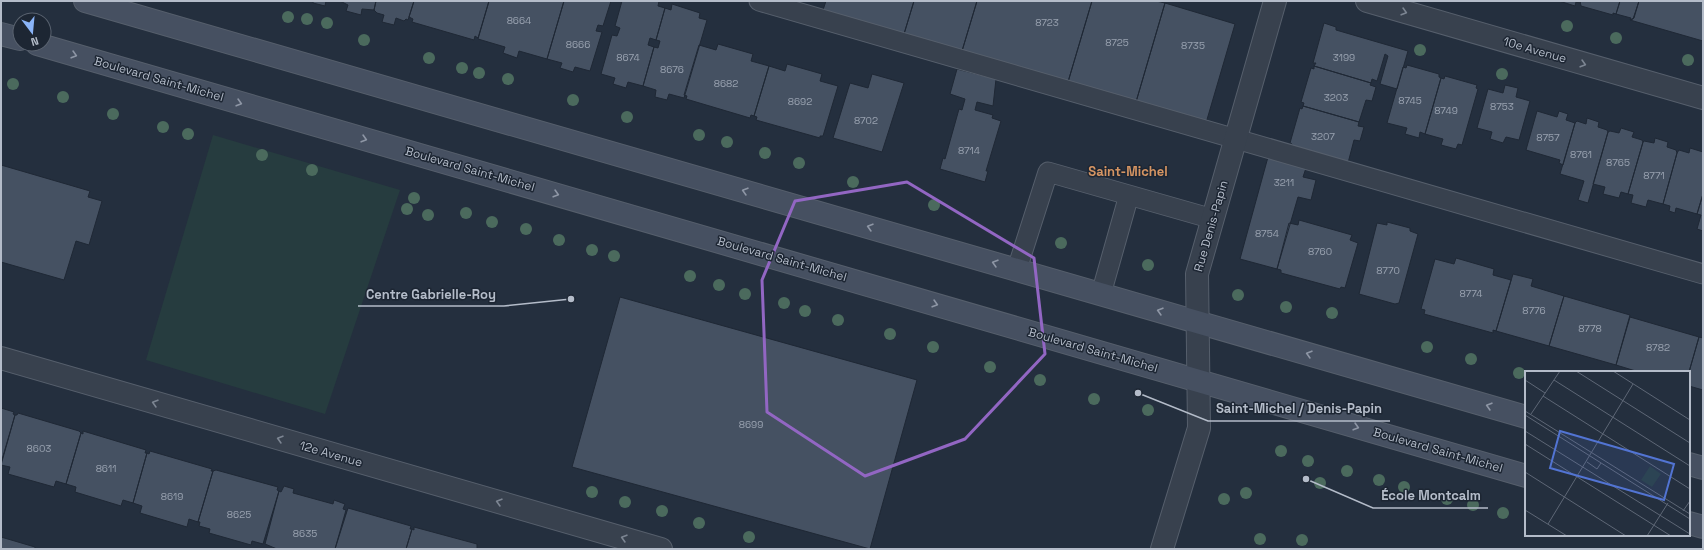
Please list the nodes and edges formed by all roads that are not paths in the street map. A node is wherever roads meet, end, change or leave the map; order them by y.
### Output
1 (85, 1) edge
2 (759, 1) edge
3 (1275, 1) edge
4 (1367, 1) edge
5 (1, 34) edge
6 (12, 37) edge
7 (52, 48) edge
8 (1703, 98) edge
9 (1236, 139) junction
10 (1129, 195) junction
11 (1213, 219) junction
12 (1017, 269) junction
13 (1703, 274) edge
14 (1101, 294) junction
15 (1197, 323) junction
16 (1, 358) edge
17 (1198, 381) junction
18 (1525, 417) edge
19 (1690, 464) edge
20 (1703, 468) edge
21 (1525, 476) edge
22 (1690, 523) edge
23 (1703, 527) edge
24 (661, 549) edge
25 (1162, 549) edge

12 -> 1 main road
2 - 9 lane
3 - 9 street, Rue Denis-Papin
4 -> 8 street, 10e Avenue
5 - 6 main road
7 -> 17 main road, Boulevard Saint-Michel
9 - 11 street, Rue Denis-Papin
9 - 13 lane
10 - 11 lane
10 - 12 lane
10 - 14 lane
11 - 15 street, Rue Denis-Papin
12 - 14 main road
15 -> 14 main road
15 - 17 street, Rue Denis-Papin
18 -> 15 main road
24 -> 16 street, 12e Avenue
17 -> 21 main road, Boulevard Saint-Michel
17 - 25 street, Rue Denis-Papin
19 - 20 main road
22 - 23 main road

